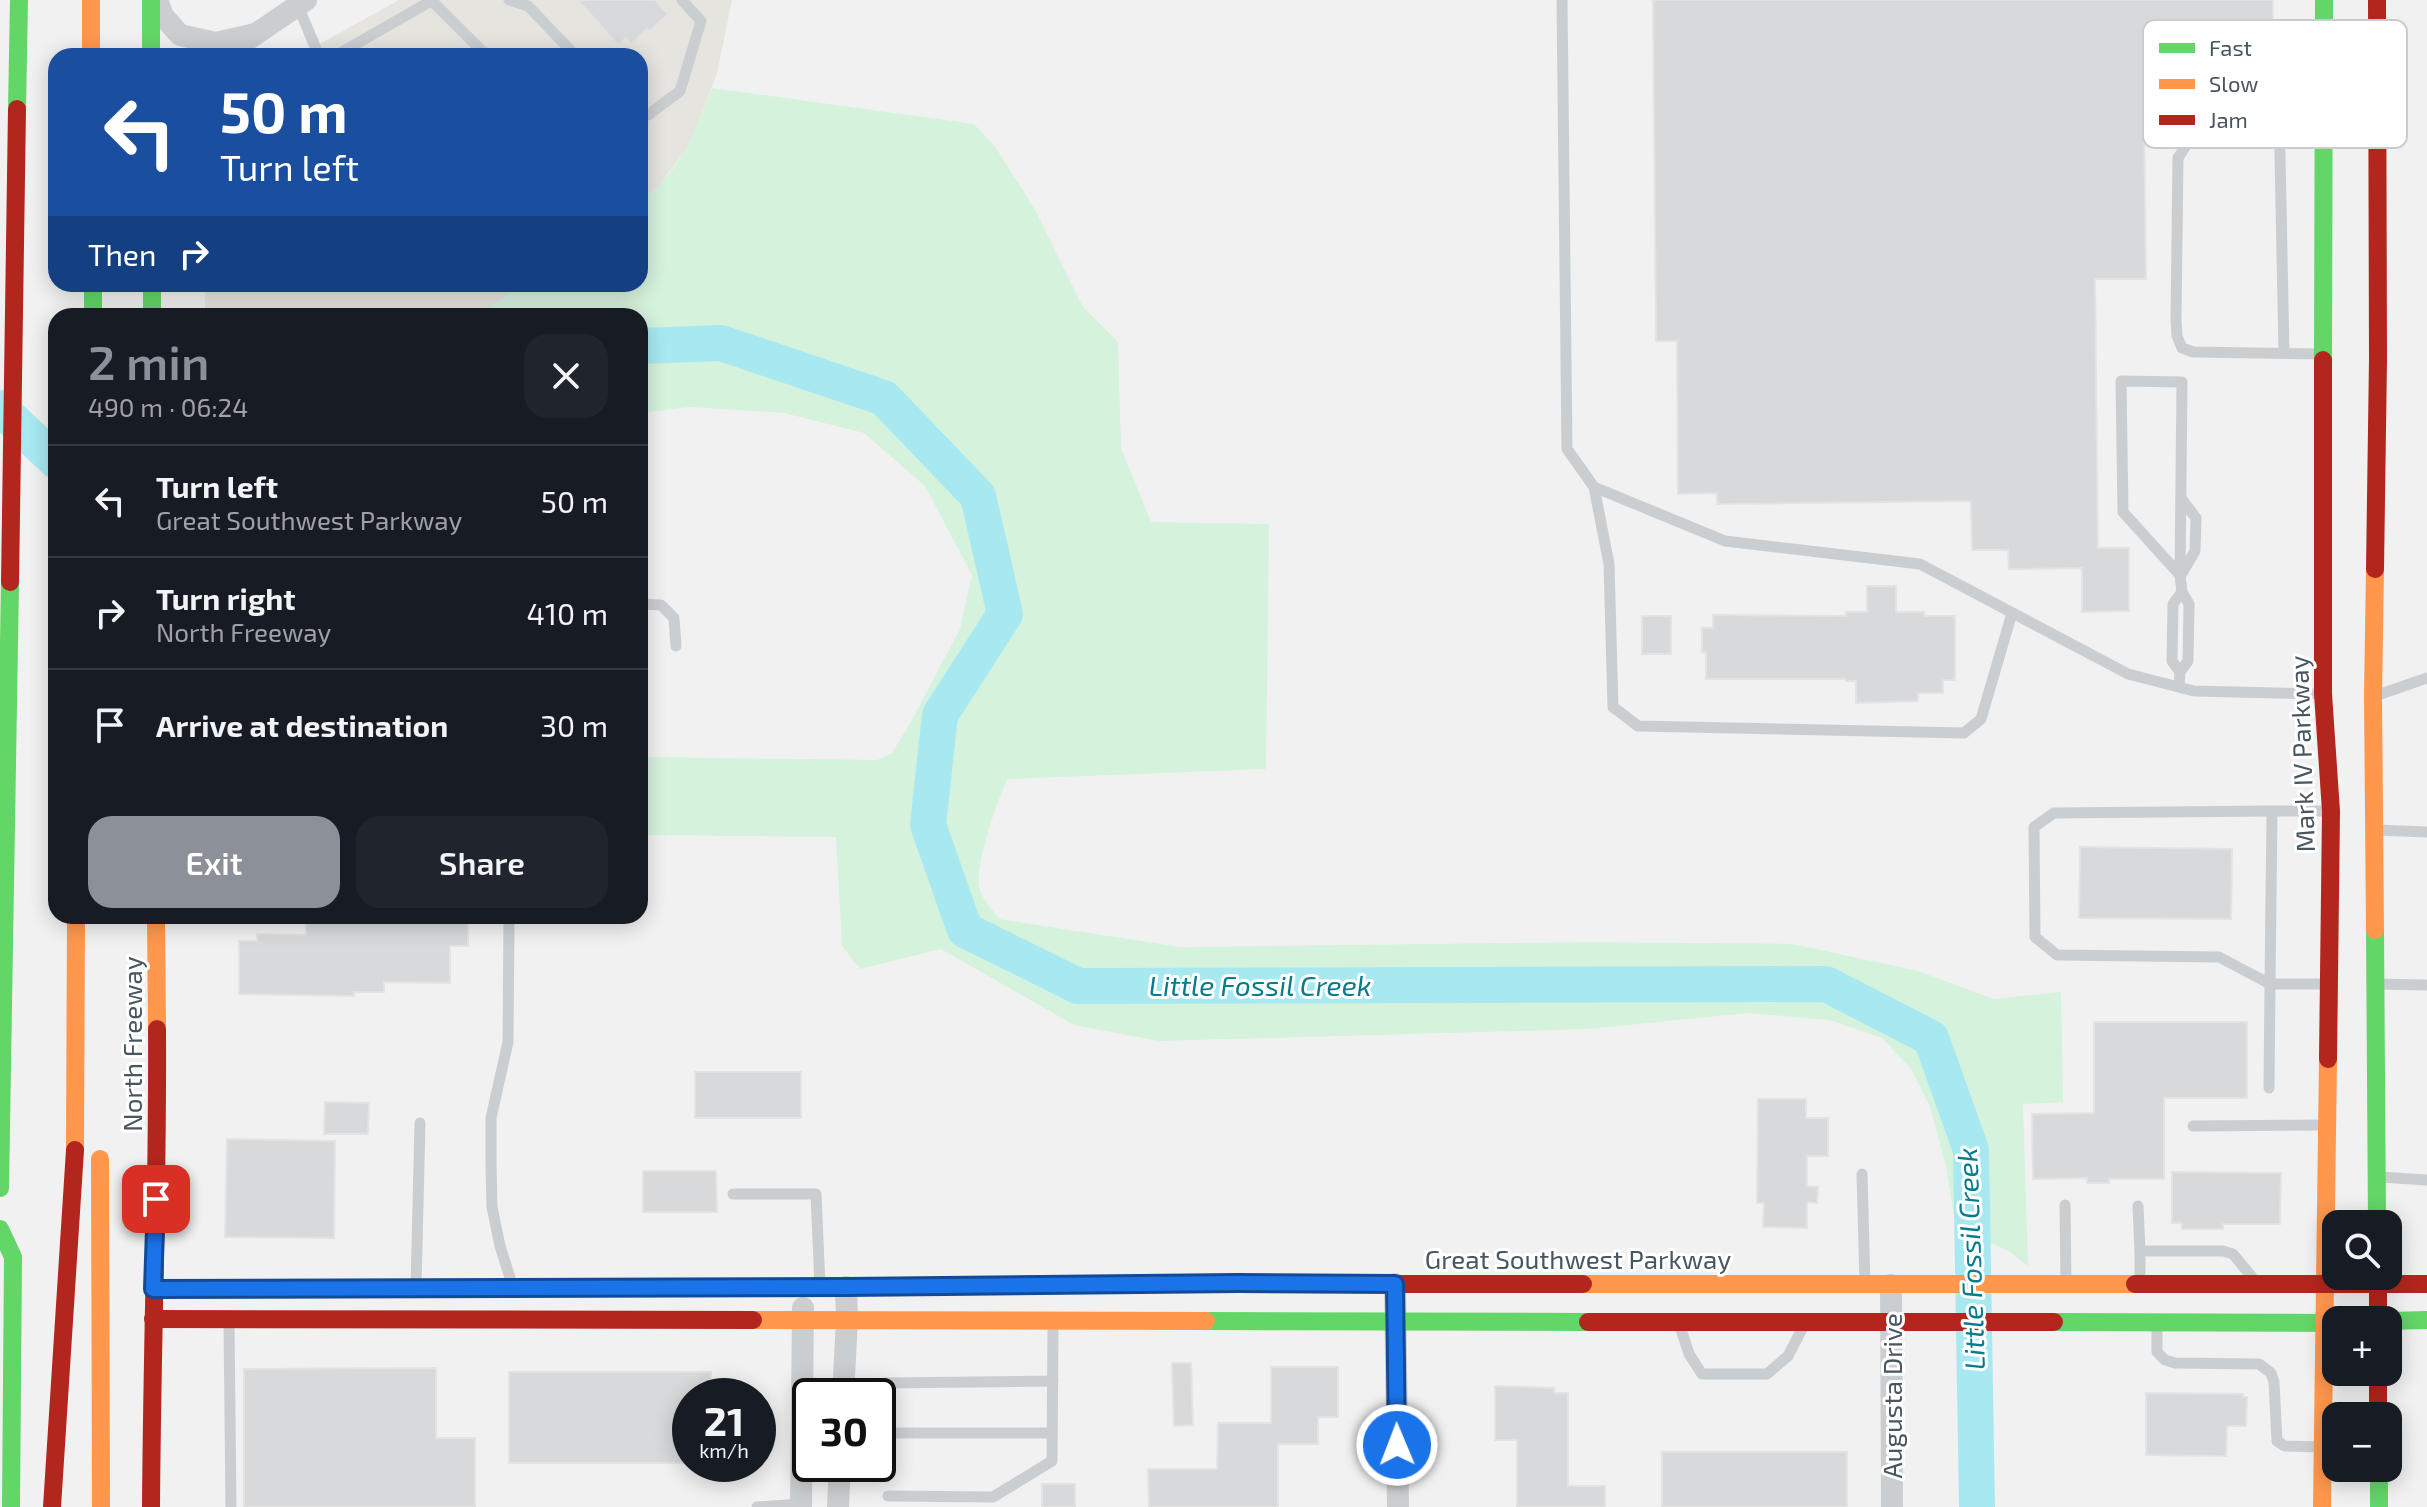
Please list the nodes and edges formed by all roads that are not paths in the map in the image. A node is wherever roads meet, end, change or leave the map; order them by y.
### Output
1 (19, 0) edge
2 (91, 0) edge
3 (151, 0) edge
4 (157, 0) edge
5 (431, 0) edge
6 (509, 0) edge
7 (682, 0) edge
8 (1562, 0) edge
9 (2377, 0) edge
10 (302, 3) edge
11 (2377, 20) edge
12 (255, 34) junction
13 (91, 48) edge
14 (151, 48) edge
15 (233, 48) edge
16 (316, 48) edge
17 (349, 48) edge
18 (479, 48) edge
19 (568, 48) edge
20 (648, 115) edge
21 (2184, 148) edge
22 (2280, 148) edge
23 (2324, 148) edge
24 (2377, 148) edge
25 (2284, 353) junction
26 (2324, 354) junction
27 (1594, 487) junction
28 (2180, 575) junction
29 (648, 604) edge
30 (2012, 613) junction
31 (676, 646) dead end
32 (2427, 678) edge
33 (2179, 687) junction
34 (2330, 695) junction
35 (2367, 696) junction
36 (2272, 811) junction
37 (2331, 811) junction
38 (2374, 830) junction
39 (2427, 832) edge
40 (76, 924) edge
41 (156, 924) edge
42 (509, 924) edge
43 (2270, 984) junction
44 (2353, 984) junction
45 (2427, 985) edge
46 (2269, 1088) dead end
47 (420, 1123) dead end
48 (2327, 1125) junction
49 (2193, 1126) dead end
50 (100, 1140) dead end
51 (1862, 1174) dead end
52 (2377, 1177) junction
53 (2427, 1180) edge
54 (0, 1188) edge
55 (733, 1194) dead end
56 (2065, 1205) dead end
57 (2138, 1206) dead end
58 (2325, 1210) edge
59 (2377, 1210) edge
60 (0, 1229) edge
61 (2140, 1251) junction
62 (2402, 1281) edge
63 (2258, 1283) junction
64 (2322, 1283) edge
65 (1395, 1284) junction
66 (2066, 1284) junction
67 (2140, 1284) junction
68 (2427, 1284) edge
69 (1865, 1285) junction
70 (1900, 1285) junction
71 (416, 1287) junction
72 (811, 1287) junction
73 (846, 1287) junction
74 (513, 1288) junction
75 (153, 1289) junction
76 (153, 1319) junction
77 (229, 1319) junction
78 (803, 1319) junction
79 (847, 1319) junction
80 (1053, 1320) junction
81 (2427, 1320) edge
82 (1396, 1321) junction
83 (1678, 1321) junction
84 (2402, 1321) edge
85 (1805, 1322) junction
86 (1901, 1322) junction
87 (2157, 1323) junction
88 (2322, 1323) edge
89 (844, 1378) edge
90 (1053, 1381) junction
91 (896, 1383) edge
92 (2325, 1386) edge
93 (896, 1433) edge
94 (1052, 1433) junction
95 (2321, 1447) junction
96 (839, 1482) edge
97 (2379, 1482) edge
98 (888, 1496) dead end
99 (801, 1505) edge
100 (11, 1507) edge
101 (52, 1507) edge
102 (101, 1507) edge
103 (151, 1507) edge
104 (231, 1507) edge
105 (757, 1507) edge
106 (838, 1507) edge
107 (1398, 1507) edge
108 (1892, 1507) edge
109 (2322, 1507) edge
110 (2379, 1507) edge

1 - 54 main road
2 - 13 main road
3 - 14 main road
4 - 12 street
5 - 17 lane
5 - 18 lane
6 - 19 lane
7 - 20 lane
8 - 27 lane
9 - 11 main road, Mark IV Parkway
10 - 12 street
10 - 16 lane
12 - 15 street
21 - 25 lane
22 - 25 lane
23 - 26 main road, Mark IV Parkway
24 - 35 main road, Mark IV Parkway
25 - 26 lane
26 - 34 main road, Mark IV Parkway
27 - 30 lane
27 - 30 lane
28 - 28 lane
28 - 33 lane
29 - 31 lane
30 - 33 lane
32 - 35 lane
33 - 34 lane
34 - 37 main road, Mark IV Parkway
35 - 38 main road, Mark IV Parkway
36 - 37 lane
36 - 43 lane
36 - 43 lane
37 - 44 main road, Mark IV Parkway
38 - 39 lane
38 - 44 main road, Mark IV Parkway
40 - 101 main road
41 - 75 main road, North Freeway
42 - 74 lane
43 - 44 lane
43 - 46 lane
44 - 45 lane
44 - 48 main road, Mark IV Parkway
44 - 52 main road, Mark IV Parkway
47 - 71 lane
48 - 49 lane
48 - 58 main road, Mark IV Parkway
50 - 102 main road, North Freeway
51 - 69 lane
52 - 53 lane
52 - 59 main road, Mark IV Parkway
55 - 72 lane
56 - 66 lane
57 - 61 lane
60 - 100 main road
61 - 63 lane
61 - 67 lane
62 - 68 main road, Great Southwest Parkway
63 - 64 main road, Great Southwest Parkway
63 - 67 main road, Great Southwest Parkway
65 - 69 main road, Great Southwest Parkway
65 - 73 main road, Great Southwest Parkway
65 - 82 street
66 - 67 main road, Great Southwest Parkway
66 - 70 main road, Great Southwest Parkway
69 - 70 main road, Great Southwest Parkway
70 - 86 street, Augusta Drive
71 - 74 main road, Great Southwest Parkway
71 - 75 main road, Great Southwest Parkway
72 - 73 main road, Great Southwest Parkway
72 - 74 main road, Great Southwest Parkway
72 - 78 street
73 - 79 street
75 - 76 main road, North Freeway
76 - 77 main road
76 - 103 main road, North Freeway
77 - 78 main road
77 - 104 lane
78 - 79 main road
78 - 99 street
79 - 80 main road
79 - 89 street
80 - 82 main road
80 - 90 lane
81 - 84 main road
82 - 83 main road
82 - 107 street
83 - 85 main road
83 - 85 lane
85 - 86 main road
86 - 87 main road
86 - 108 street, Augusta Drive
87 - 88 main road
87 - 95 lane
90 - 91 lane
90 - 94 lane
92 - 95 main road, Mark IV Parkway
93 - 94 lane
94 - 98 lane
95 - 109 main road, Mark IV Parkway
96 - 106 street
97 - 110 main road
99 - 105 lane

